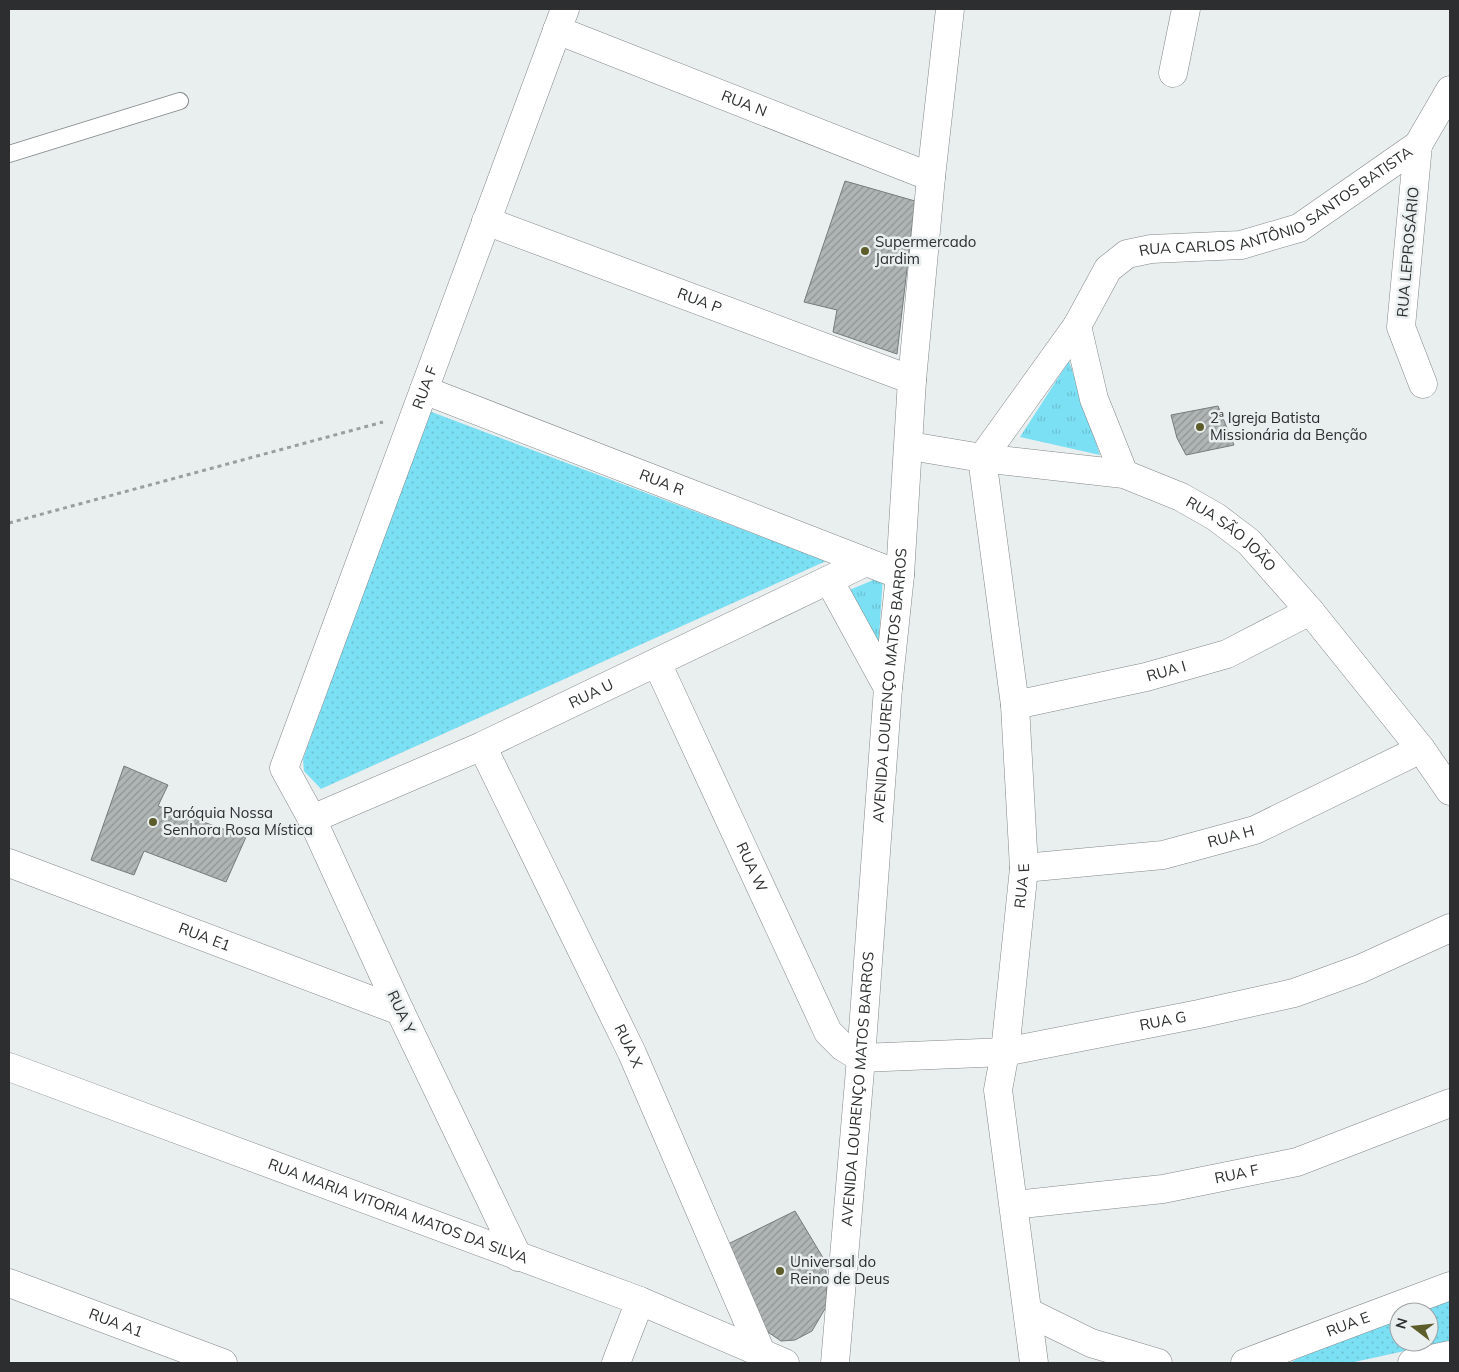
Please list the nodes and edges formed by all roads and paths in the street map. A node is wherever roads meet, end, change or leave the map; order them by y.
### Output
1 (950, 9) edge
2 (1186, 9) edge
3 (561, 20) edge
4 (1173, 73) dead end
5 (1450, 90) edge
6 (180, 101) dead end
7 (1418, 145) junction
8 (9, 154) edge
9 (931, 176) junction
10 (486, 221) junction
11 (1077, 326) junction
12 (912, 380) junction
13 (1424, 384) dead end
14 (419, 402) junction
15 (910, 446) junction
16 (982, 458) junction
17 (1124, 474) junction
18 (9, 523) edge
19 (866, 562) junction
20 (900, 575) junction
21 (829, 580) junction
22 (1310, 611) junction
23 (657, 663) junction
24 (888, 688) junction
25 (1014, 706) junction
26 (482, 746) junction
27 (1421, 749) junction
28 (284, 768) joint
29 (1450, 791) edge
30 (312, 819) junction
31 (9, 864) edge
32 (1024, 868) junction
33 (1450, 928) edge
34 (400, 1011) junction
35 (1005, 1052) junction
36 (861, 1058) junction
37 (9, 1067) edge
38 (1450, 1103) edge
39 (1014, 1205) junction
40 (518, 1257) junction
41 (9, 1283) edge
42 (1450, 1286) edge
43 (640, 1301) junction
44 (1028, 1312) junction
45 (1450, 1355) edge
46 (773, 1357) edge
47 (221, 1363) edge
48 (616, 1363) edge
49 (834, 1363) edge
50 (1034, 1363) edge
51 (1158, 1363) edge
52 (1245, 1363) edge
53 (1412, 1363) edge

1 - 9 street, AVENIDA LOURENÇO MATOS BARROS
2 - 4 street
3 - 9 street, RUA N
3 - 10 street, RUA F
5 - 7 street, RUA CARLOS ANTÔNIO SANTOS BATISTA
6 - 8 lane
7 - 11 street, RUA CARLOS ANTÔNIO SANTOS BATISTA
7 - 13 street, RUA LEPROSÁRIO
9 - 12 street, AVENIDA LOURENÇO MATOS BARROS
10 - 12 street, RUA P
10 - 14 street, RUA F
11 - 16 street, RUA CARLOS ANTÔNIO SANTOS BATISTA
11 - 17 street
12 - 15 street, AVENIDA LOURENÇO MATOS BARROS
14 - 18 path
14 - 19 street, RUA R
14 - 28 street, RUA F
15 - 16 street, RUA SÃO JOÃO
15 - 20 street, AVENIDA LOURENÇO MATOS BARROS
16 - 17 street, RUA SÃO JOÃO
16 - 25 street, RUA E
17 - 22 street, RUA SÃO JOÃO
19 - 20 street, RUA R
19 - 21 street, RUA U
20 - 24 street, AVENIDA LOURENÇO MATOS BARROS
21 - 23 street, RUA U
21 - 24 street
22 - 25 street, RUA I
22 - 27 street, RUA SÃO JOÃO
23 - 26 street, RUA U
23 - 36 street, RUA W
24 - 36 street, AVENIDA LOURENÇO MATOS BARROS
25 - 32 street, RUA E
26 - 30 street, RUA U
26 - 46 street, RUA X
27 - 29 street, RUA SÃO JOÃO
27 - 32 street, RUA H
28 - 30 street, RUA Y
30 - 34 street, RUA Y
31 - 34 street, RUA E1
32 - 35 street, RUA E
33 - 35 street, RUA G
34 - 40 street, RUA Y
35 - 36 street, RUA G
35 - 39 street, RUA E
36 - 49 street, AVENIDA LOURENÇO MATOS BARROS
37 - 40 street, RUA MARIA VITORIA MATOS DA SILVA
38 - 39 street, RUA F
39 - 44 street, RUA E
40 - 43 street, RUA MARIA VITORIA MATOS DA SILVA
41 - 47 street, RUA A1
42 - 52 street, RUA E
43 - 46 street, RUA MARIA VITORIA MATOS DA SILVA
43 - 48 street
44 - 50 street, RUA E
44 - 51 street
45 - 53 street

